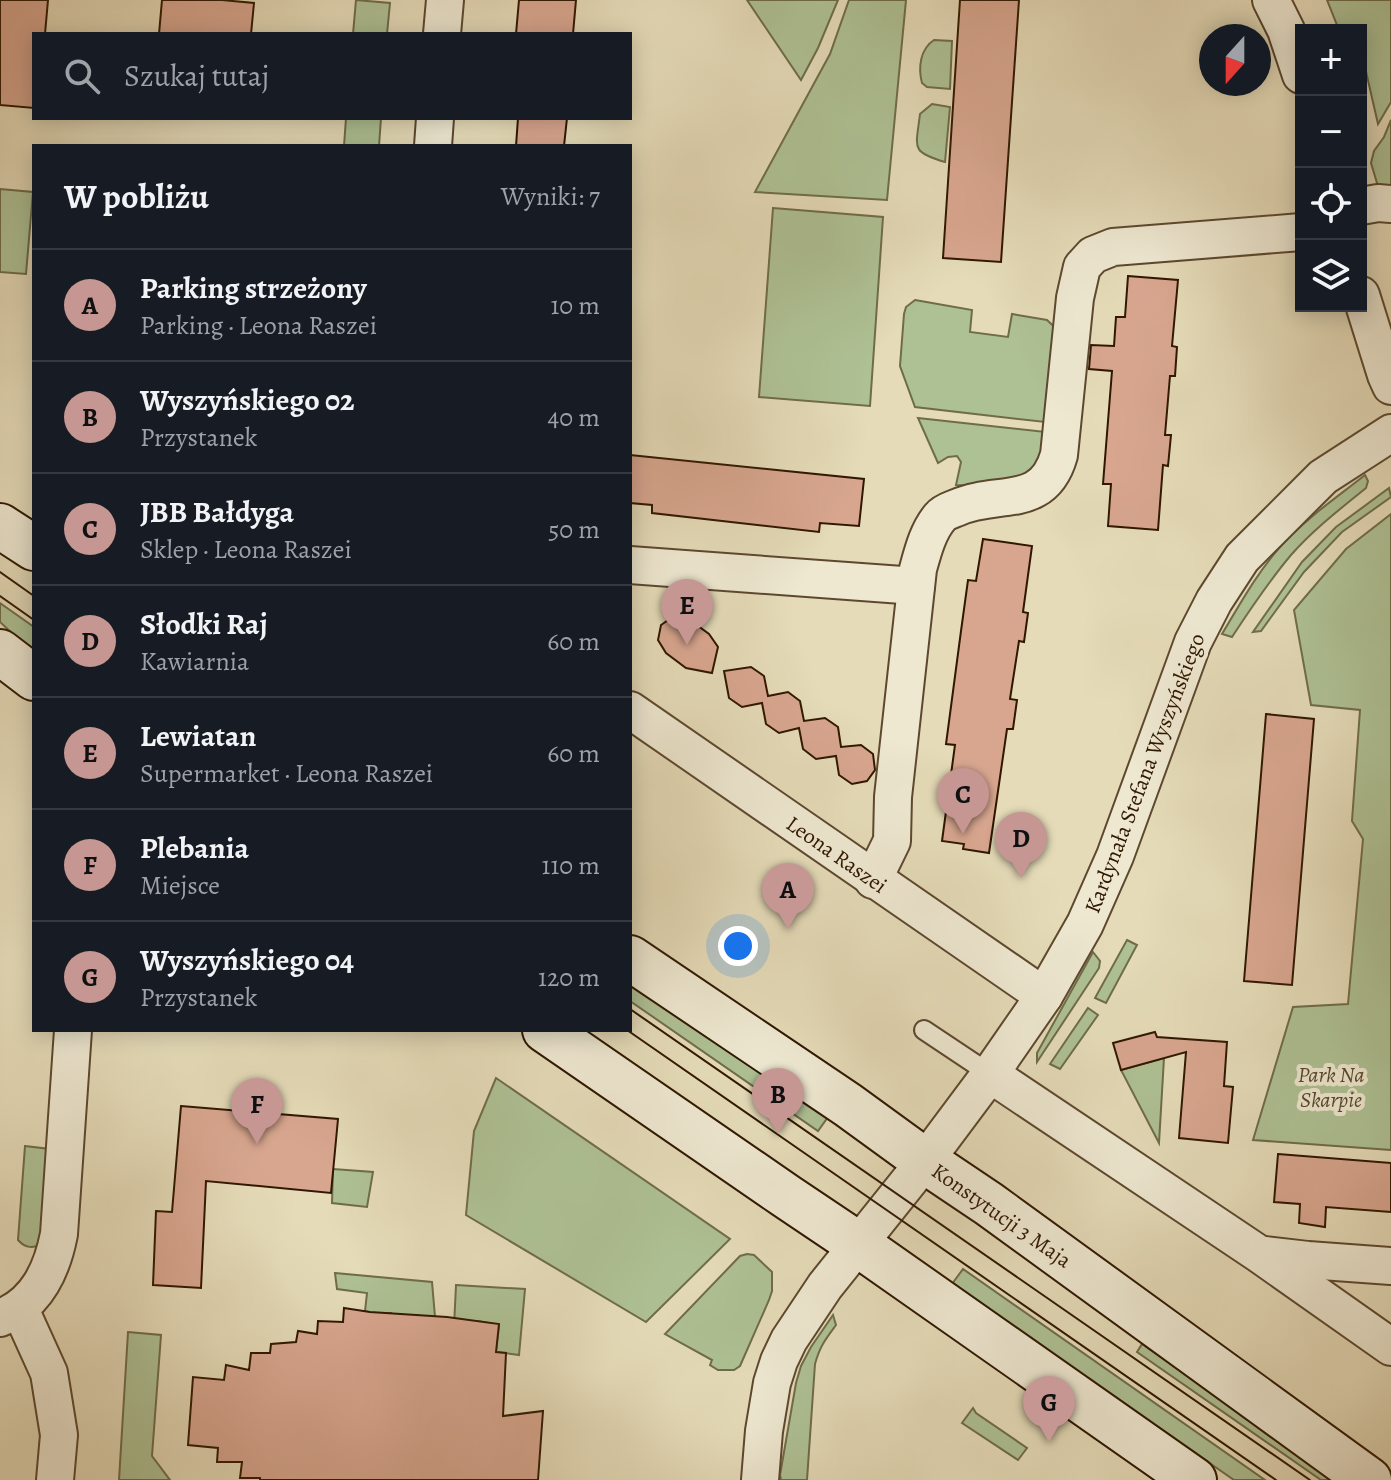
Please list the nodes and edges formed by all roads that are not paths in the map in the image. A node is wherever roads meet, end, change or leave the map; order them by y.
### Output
1 (445, 0) edge
2 (1271, 0) edge
3 (442, 32) edge
4 (1295, 57) edge
5 (435, 120) edge
6 (433, 144) edge
7 (1391, 204) edge
8 (1367, 205) edge
9 (1295, 232) edge
10 (1366, 312) edge
11 (1391, 386) edge
12 (1391, 433) edge
13 (0, 526) edge
14 (32, 547) edge
15 (632, 565) edge
16 (916, 586) junction
17 (0, 652) edge
18 (32, 676) edge
19 (632, 711) edge
20 (873, 880) junction
21 (632, 959) edge
22 (1044, 996) junction
23 (924, 1030) dead end
24 (73, 1032) edge
25 (548, 1032) edge
26 (990, 1074) junction
27 (925, 1161) junction
28 (859, 1245) junction
29 (1259, 1254) junction
30 (1391, 1266) edge
31 (10, 1313) edge
32 (1391, 1347) edge
33 (55, 1480) edge
34 (760, 1480) edge
35 (1194, 1480) edge
36 (1369, 1480) edge

1 - 3 street
2 - 4 street
5 - 6 street
7 - 8 street
9 - 16 street
10 - 11 street
12 - 22 street, Kardynała Stefana Wyszyńskiego
13 - 14 street
15 - 16 street
16 - 20 street
17 - 18 street
19 - 20 street, Leona Raszei
20 - 22 street, Leona Raszei
21 - 27 street, Konstytucji 3 Maja
22 - 26 street, Kardynała Stefana Wyszyńskiego
23 - 26 lane
24 - 31 street
25 - 28 street
26 - 27 street, Kardynała Stefana Wyszyńskiego
26 - 29 street
27 - 28 street, Kardynała Stefana Wyszyńskiego
27 - 36 street, Konstytucji 3 Maja
28 - 34 street, Kardynała Stefana Wyszyńskiego
28 - 35 street
29 - 30 street
29 - 32 street
31 - 33 street

